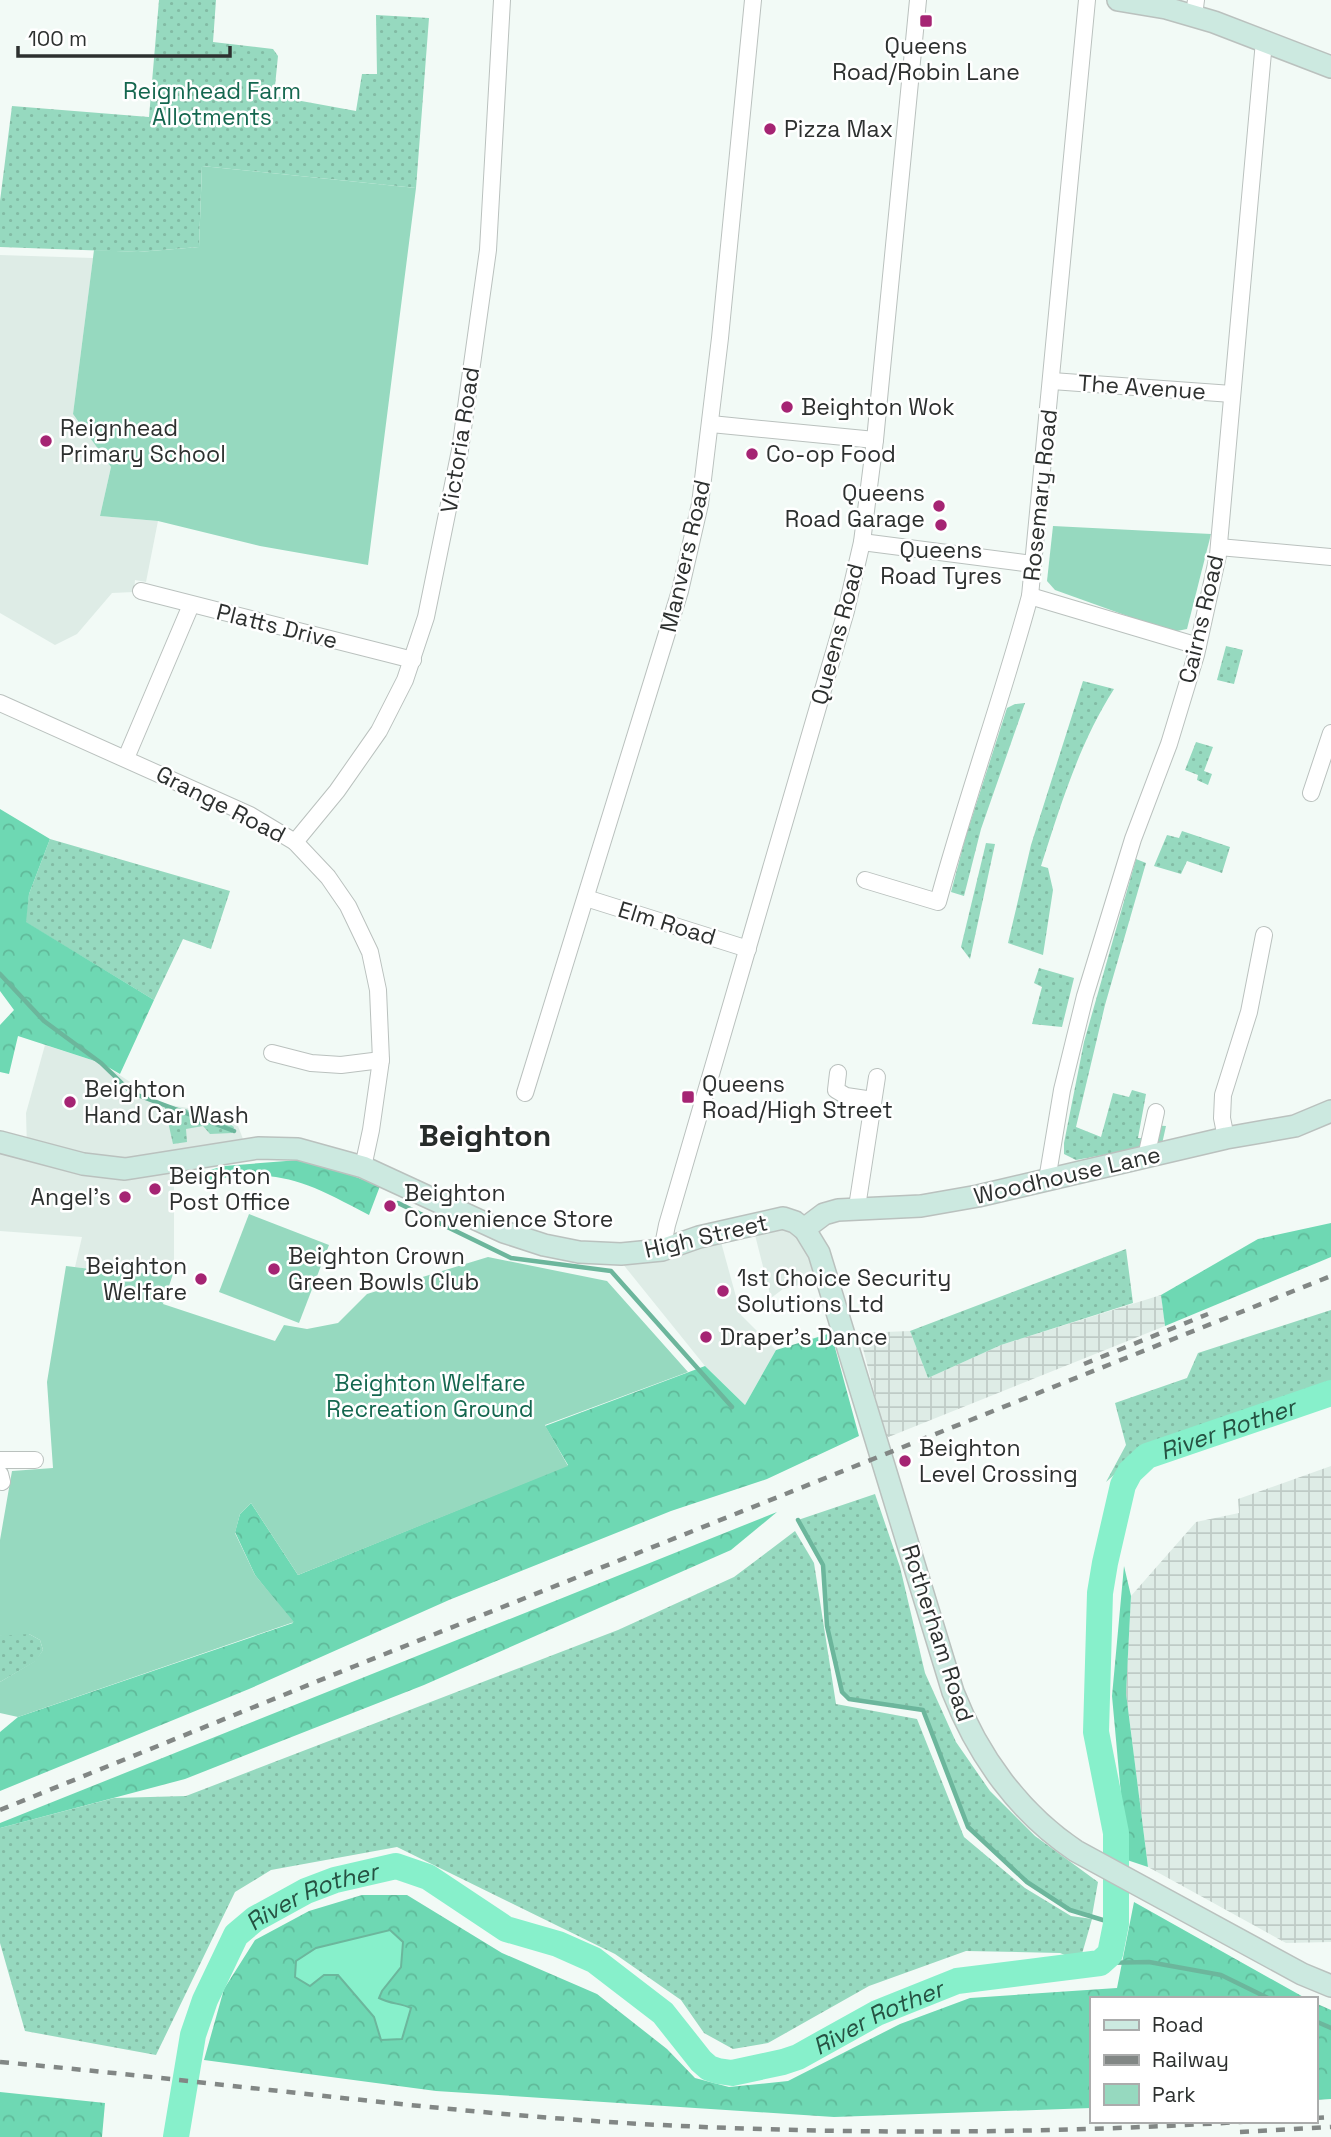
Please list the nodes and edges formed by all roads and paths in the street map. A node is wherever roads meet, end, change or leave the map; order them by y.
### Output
1 (502, 0) edge
2 (753, 0) edge
3 (918, 0) edge
4 (1087, 0) edge
5 (1118, 0) edge
6 (1195, 8) edge
7 (1264, 41) junction
8 (1331, 67) edge
9 (1052, 381) junction
10 (1232, 394) junction
11 (711, 424) junction
12 (875, 440) junction
13 (862, 542) junction
14 (1219, 547) junction
15 (1331, 557) edge
16 (1032, 564) junction
17 (141, 591) dead end
18 (1030, 596) junction
19 (191, 605) junction
20 (1198, 646) junction
21 (413, 660) junction
22 (0, 703) edge
23 (1331, 733) edge
24 (126, 758) junction
25 (1311, 793) dead end
26 (295, 842) junction
27 (865, 880) dead end
28 (586, 898) junction
29 (1264, 935) dead end
30 (748, 948) junction
31 (272, 1053) dead end
32 (381, 1060) junction
33 (838, 1073) dead end
34 (877, 1077) dead end
35 (525, 1093) dead end
36 (873, 1100) junction
37 (1331, 1111) edge
38 (1156, 1112) dead end
39 (1226, 1138) junction
40 (0, 1142) edge
41 (1146, 1157) junction
42 (363, 1167) junction
43 (1046, 1180) junction
44 (857, 1207) junction
45 (804, 1229) junction
46 (662, 1250) junction
47 (0, 1460) edge
48 (35, 1460) dead end
49 (1331, 1986) edge

1 - 21 street, Victoria Road
2 - 11 street, Manvers Road
3 - 12 street, Queens Road
4 - 9 street, Rosemary Road
5 - 6 street
6 - 7 street
7 - 8 street
7 - 10 street, Cairns Road
9 - 10 street, The Avenue
9 - 16 street, Rosemary Road
10 - 14 street, Cairns Road
11 - 12 street
11 - 28 street, Manvers Road
12 - 13 street, Queens Road
13 - 16 street
13 - 30 street, Queens Road
14 - 15 street
14 - 20 street, Cairns Road
16 - 18 street, Rosemary Road
17 - 19 street, Platts Drive
18 - 20 street
18 - 27 street, Rosemary Road
19 - 21 street, Platts Drive
19 - 24 street
20 - 43 street, Cairns Road
21 - 26 street, Victoria Road
22 - 24 street, Grange Road
23 - 25 street
24 - 26 street, Grange Road
26 - 32 street, Grange Road
28 - 30 street, Elm Road
28 - 35 street, Manvers Road
29 - 39 street
30 - 46 street, Queens Road
31 - 32 street
32 - 42 street, Grange Road
33 - 36 street
34 - 36 street
36 - 44 street
37 - 39 street, Woodhouse Lane
38 - 41 street
39 - 41 street, Woodhouse Lane
40 - 42 street, High Street
41 - 43 street, Woodhouse Lane
42 - 46 street, High Street
43 - 44 street, Woodhouse Lane
44 - 45 street, Woodhouse Lane
45 - 46 street, High Street
45 - 49 street, Rotherham Road
47 - 48 street

